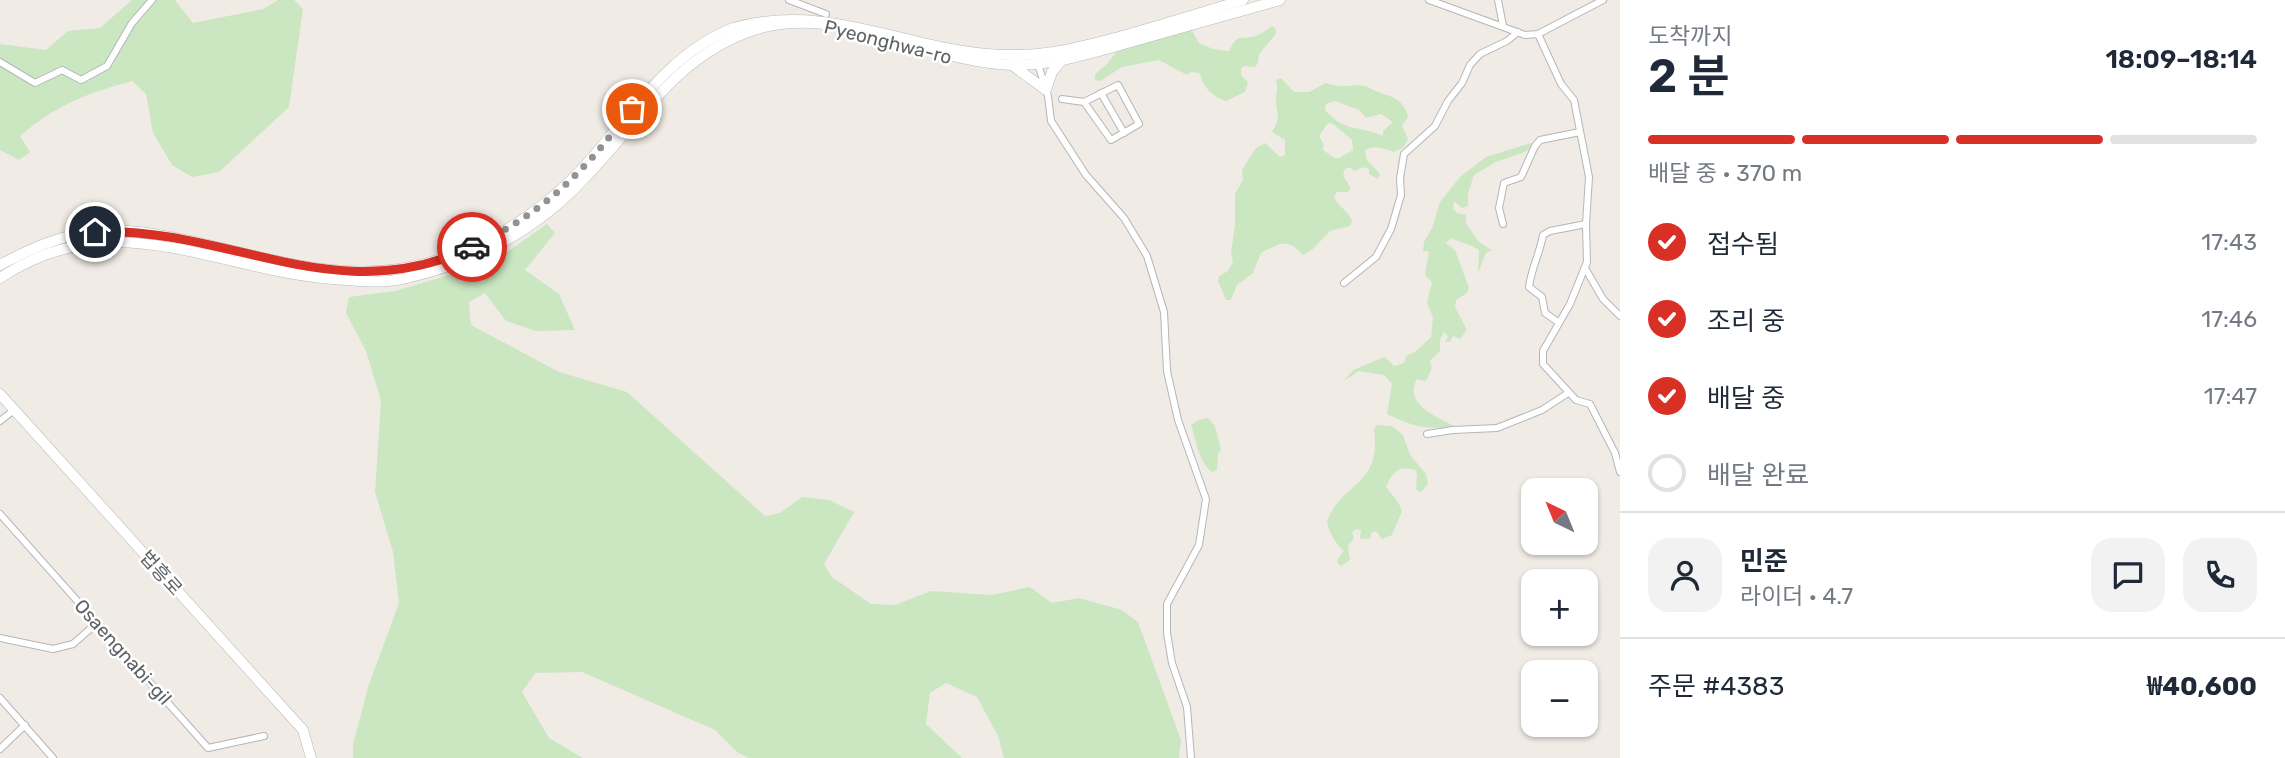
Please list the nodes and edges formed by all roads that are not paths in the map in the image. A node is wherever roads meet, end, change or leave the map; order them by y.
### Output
1 (152, 0) edge
2 (789, 0) edge
3 (1243, 0) edge
4 (1280, 0) edge
5 (1429, 0) edge
6 (1498, 0) edge
7 (1603, 0) edge
8 (825, 14) junction
9 (1503, 26) junction
10 (1518, 32) junction
11 (1538, 34) junction
12 (1036, 59) junction
13 (1062, 60) junction
14 (0, 62) edge
15 (1012, 65) junction
16 (1046, 90) junction
17 (1101, 93) junction
18 (1062, 99) dead end
19 (1084, 102) junction
20 (1580, 132) junction
21 (1124, 133) junction
22 (1503, 223) dead end
23 (1586, 224) junction
24 (0, 265) edge
25 (1585, 268) junction
26 (0, 278) edge
27 (1344, 283) dead end
28 (1620, 316) edge
29 (1558, 322) junction
30 (1568, 393) junction
31 (0, 394) edge
32 (14, 410) junction
33 (0, 421) edge
34 (1427, 434) dead end
35 (1620, 472) edge
36 (0, 514) edge
37 (97, 623) junction
38 (0, 638) edge
39 (0, 698) edge
40 (25, 725) junction
41 (264, 736) dead end
42 (0, 748) edge
43 (53, 758) edge
44 (311, 758) edge
45 (1191, 758) edge

1 - 14 street
2 - 8 street
3 - 12 main road, Pyeonghwa-ro
4 - 13 main road, Pyeonghwa-ro
5 - 9 street
6 - 9 street
7 - 11 street
8 - 12 main road, Pyeonghwa-ro
8 - 24 main road, Pyeonghwa-ro
9 - 10 street
10 - 11 street
10 - 27 street
11 - 20 street
12 - 13 main road, Pyeonghwa-ro
12 - 15 main road, Pyeonghwa-ro
12 - 16 street
13 - 16 main road
15 - 16 main road
15 - 26 main road, Pyeonghwa-ro
16 - 45 street
17 - 19 street
17 - 21 street
17 - 21 street
18 - 19 street
19 - 21 street
20 - 22 street
20 - 23 street
23 - 25 street
23 - 29 street
25 - 28 street
25 - 29 street
29 - 30 street
30 - 34 street
30 - 35 street
31 - 32 main road, 법흥로
32 - 33 street
32 - 44 main road, 법흥로
36 - 37 street, Osaengnabi-gil
37 - 38 street
37 - 41 street, Osaengnabi-gil
39 - 40 street
40 - 42 street
40 - 43 street

